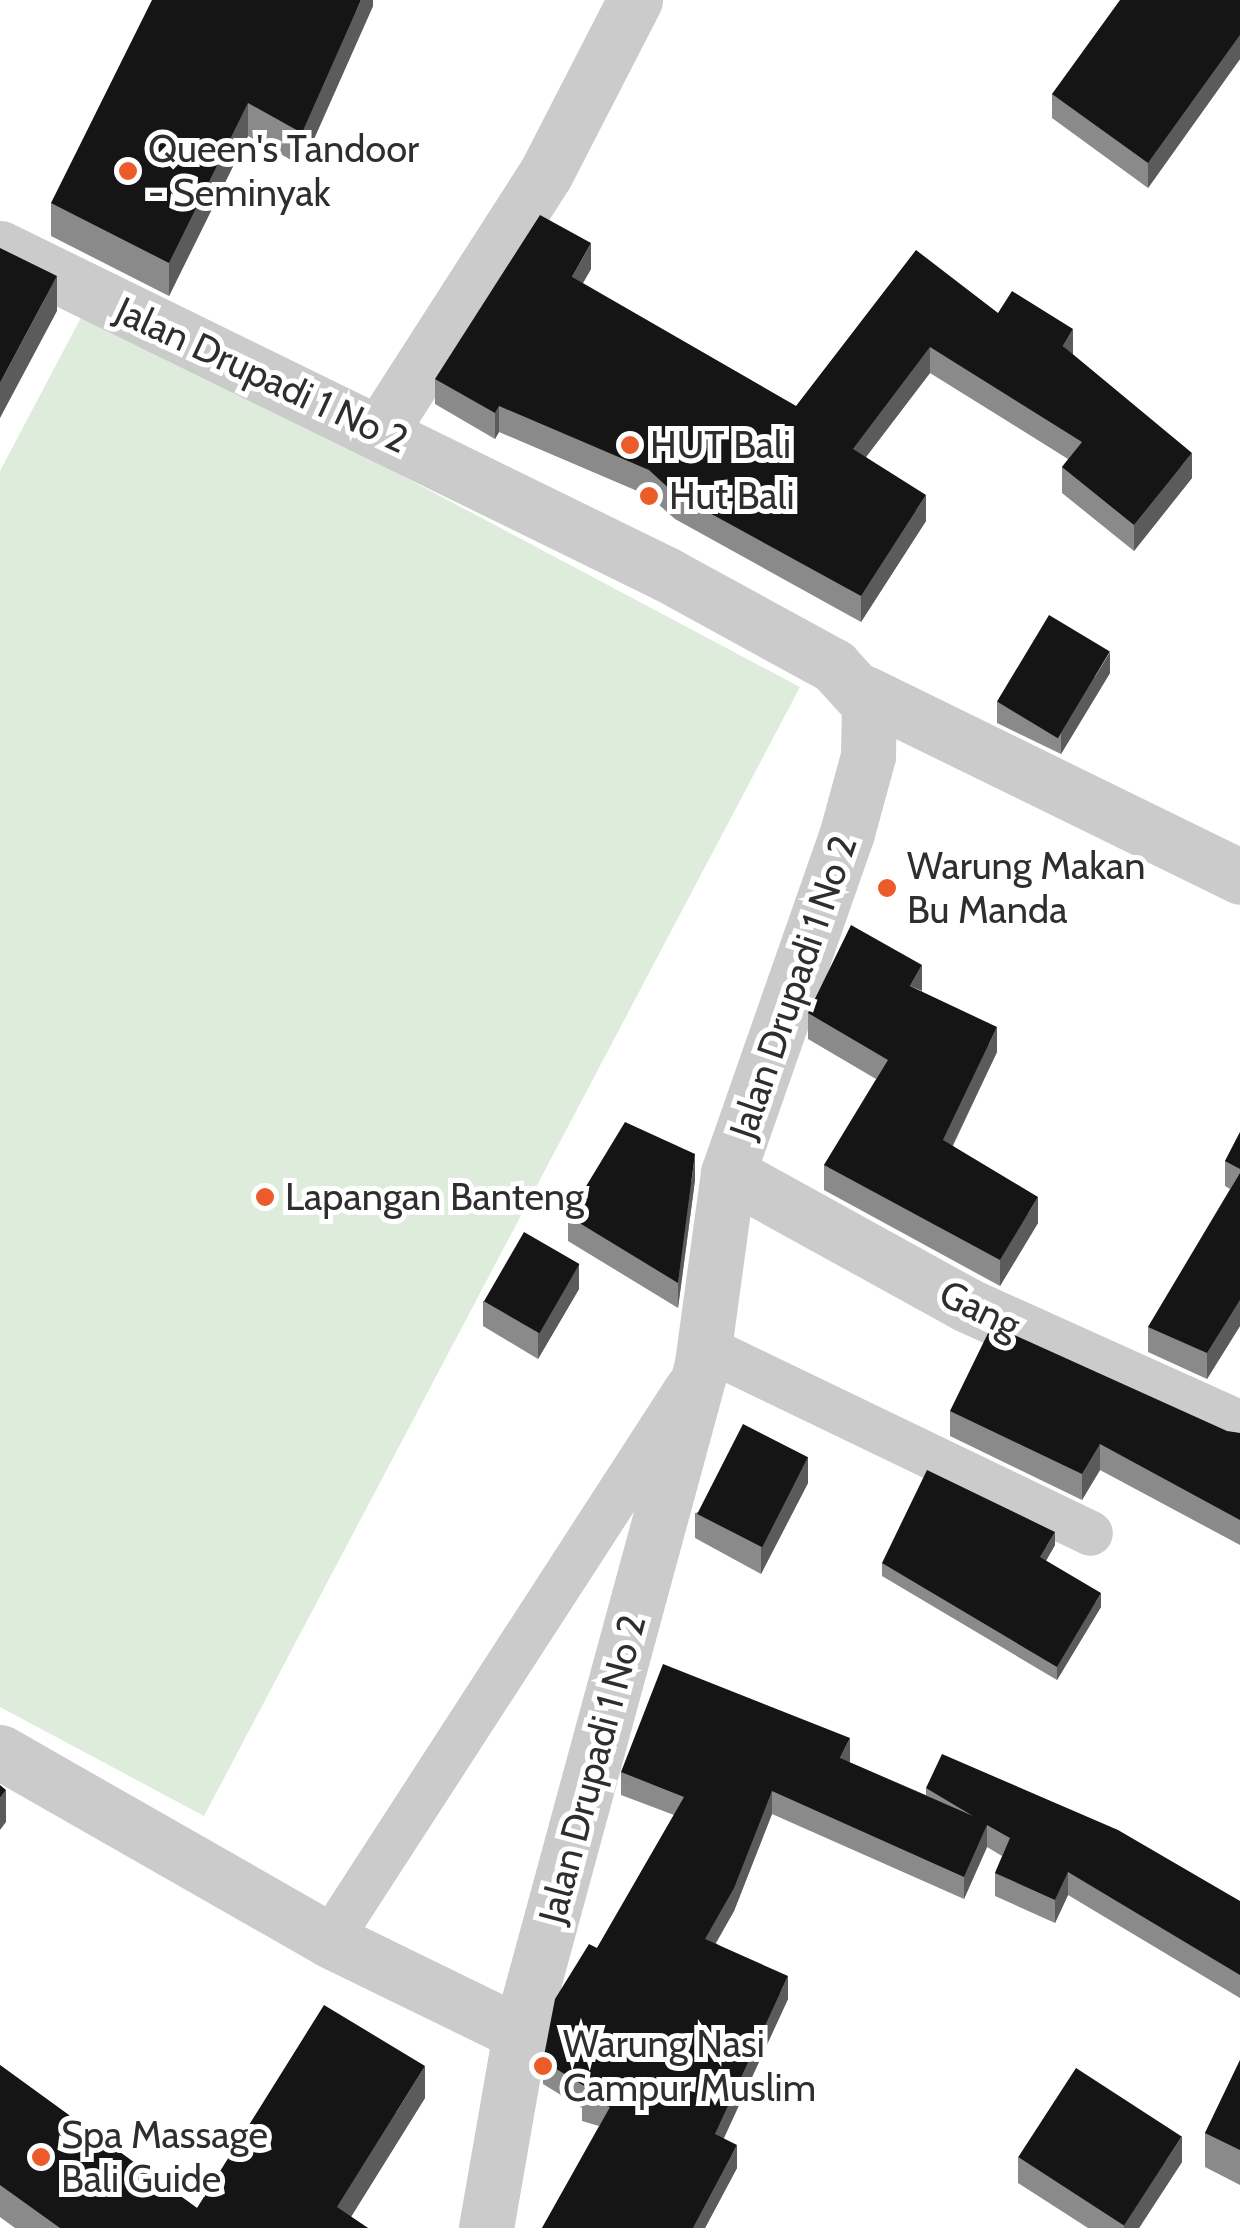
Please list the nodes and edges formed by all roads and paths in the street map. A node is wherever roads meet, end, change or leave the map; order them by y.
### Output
1 (635, 0) edge
2 (0, 248) edge
3 (381, 430) junction
4 (865, 694) junction
5 (1240, 878) edge
6 (728, 1173) junction
7 (704, 1356) junction
8 (1240, 1428) edge
9 (1090, 1533) dead end
10 (0, 1752) edge
11 (329, 1940) junction
12 (520, 2033) junction
13 (486, 2228) edge

1 - 3 street
2 - 3 street, Jalan Drupadi 1 No 2
3 - 4 street, Jalan Drupadi 1 No 2
4 - 5 street
4 - 6 street, Jalan Drupadi 1 No 2
6 - 7 street, Jalan Drupadi 1 No 2
6 - 8 street, Gang
7 - 9 lane
7 - 11 lane
7 - 12 street, Jalan Drupadi 1 No 2
10 - 11 street
11 - 12 street
12 - 13 street, Jalan Drupadi 1 No 2

